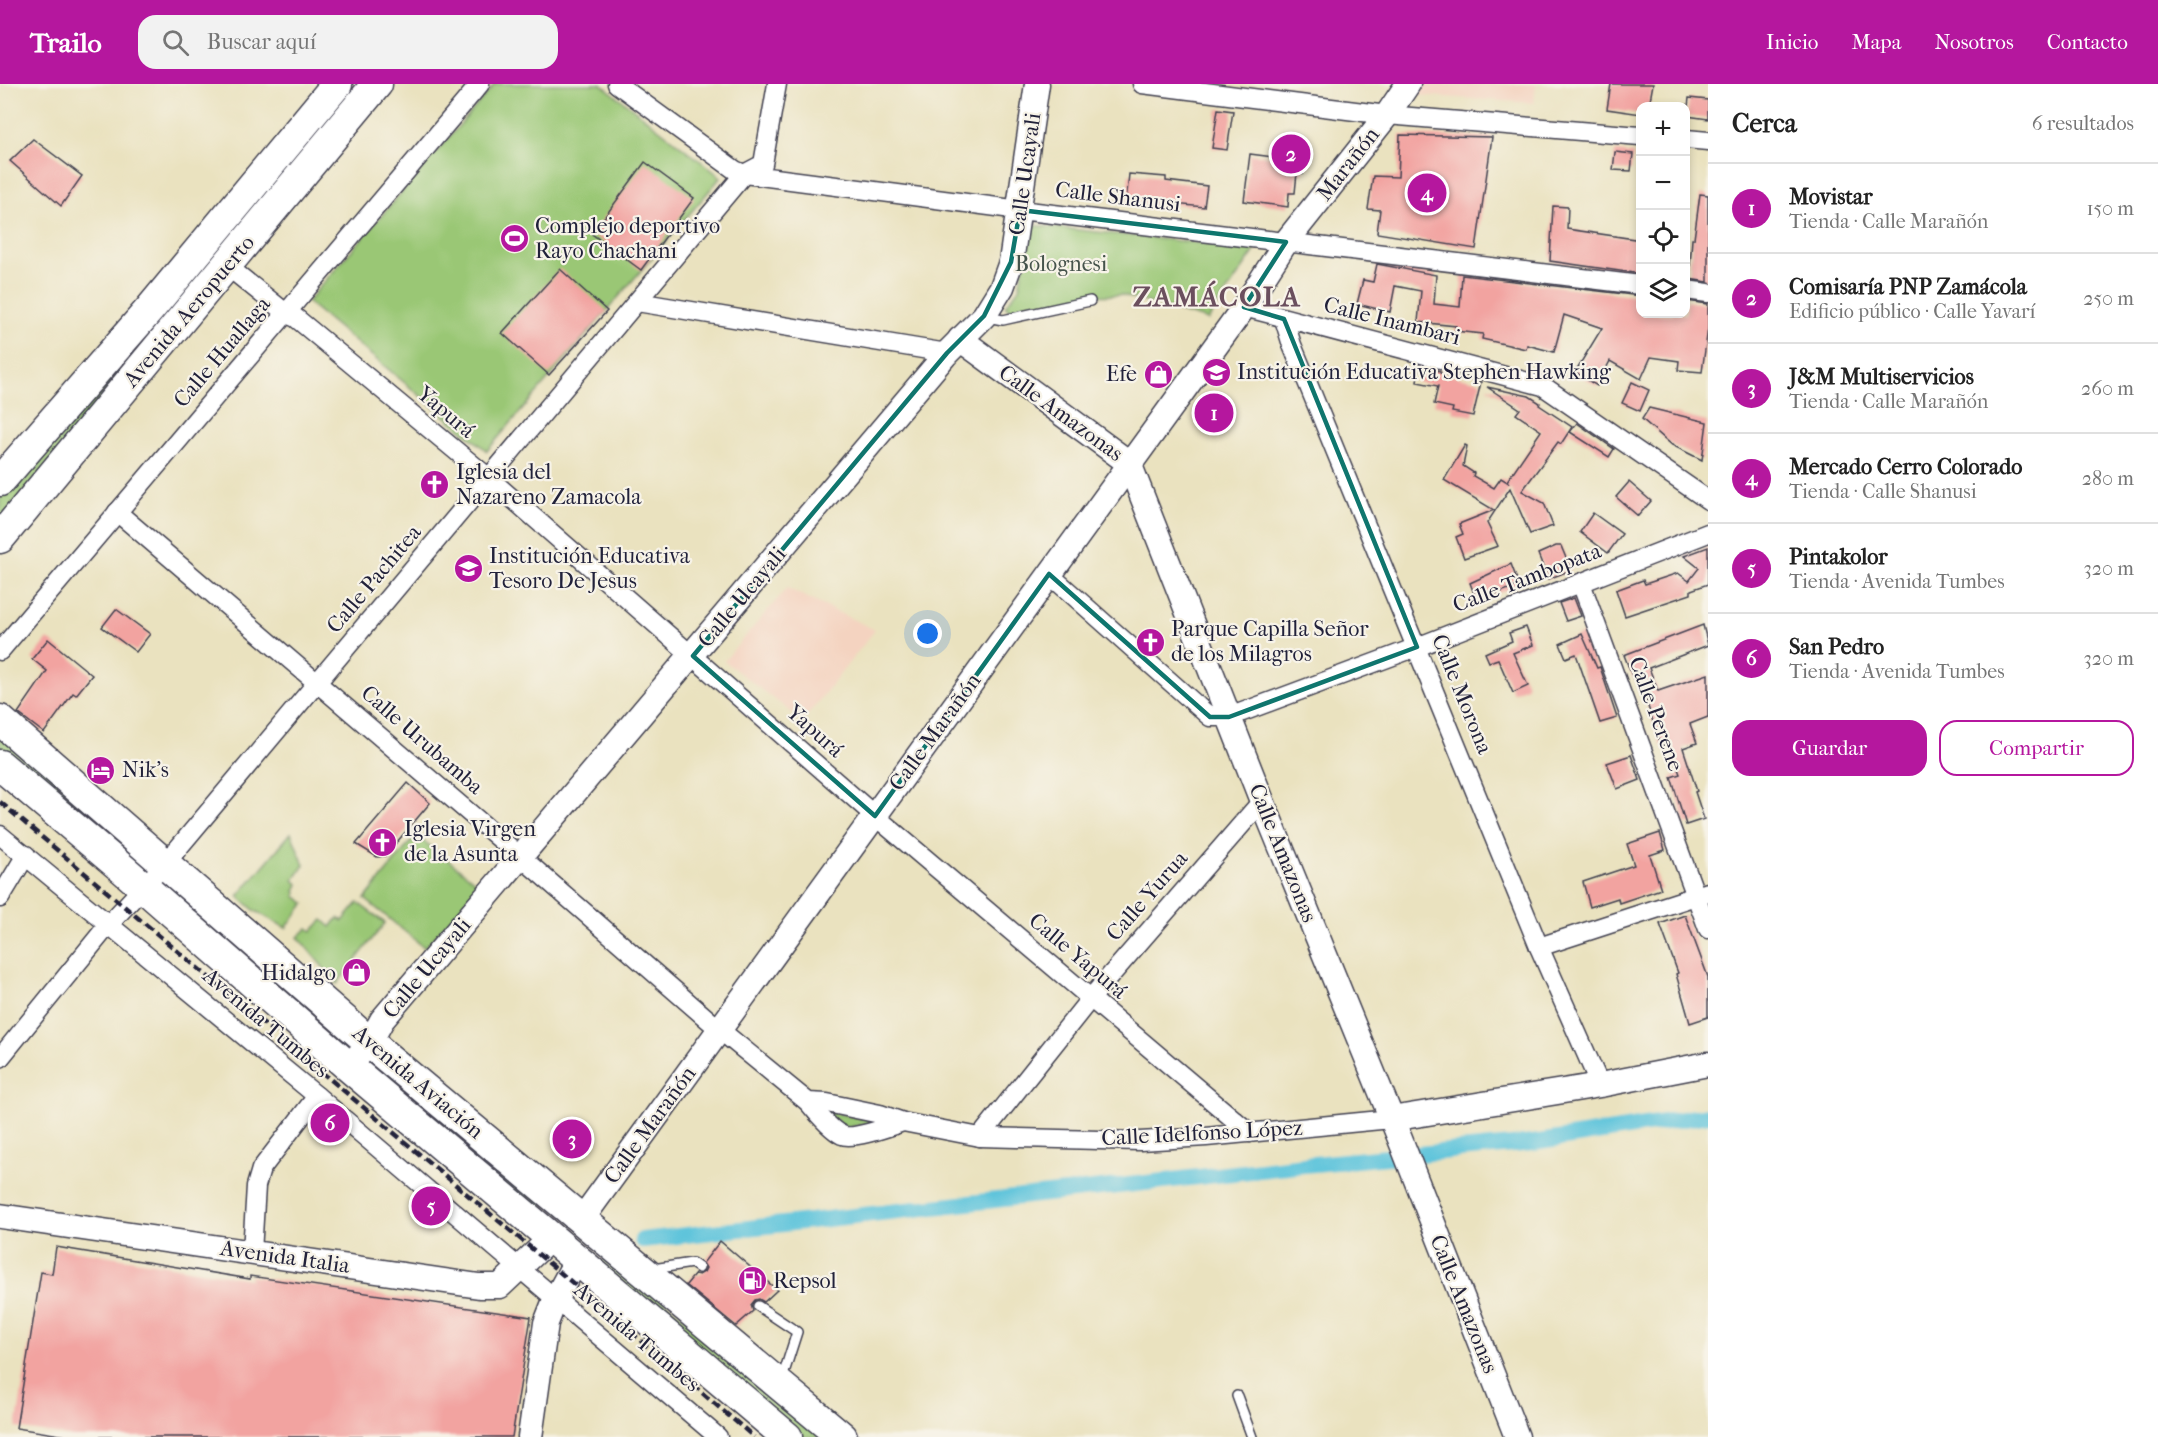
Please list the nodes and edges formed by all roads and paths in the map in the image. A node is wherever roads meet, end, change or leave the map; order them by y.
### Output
1 (337, 84) edge
2 (377, 84) edge
3 (480, 84) edge
4 (617, 84) edge
5 (777, 84) edge
6 (1037, 84) edge
7 (1142, 84) edge
8 (1408, 84) edge
9 (1387, 116) junction
10 (1636, 136) edge
11 (1690, 139) edge
12 (1708, 141) edge
13 (744, 174) junction
14 (1020, 210) junction
15 (1286, 242) junction
16 (226, 265) junction
17 (1636, 284) edge
18 (1690, 291) edge
19 (1708, 293) edge
20 (1090, 301) dead end
21 (637, 302) junction
22 (1244, 307) junction
23 (287, 314) junction
24 (984, 316) junction
25 (1284, 319) junction
26 (954, 346) junction
27 (1129, 463) junction
28 (490, 479) junction
29 (0, 481) edge
30 (1708, 498) edge
31 (117, 512) junction
32 (1708, 534) edge
33 (0, 538) edge
34 (1049, 574) junction
35 (1581, 583) junction
36 (1417, 647) junction
37 (0, 651) edge
38 (693, 656) junction
39 (317, 682) junction
40 (1229, 717) junction
41 (0, 720) edge
42 (0, 765) edge
43 (1262, 801) junction
44 (875, 816) junction
45 (0, 835) edge
46 (26, 855) junction
47 (521, 857) junction
48 (164, 865) junction
49 (143, 888) junction
50 (1702, 893) edge
51 (0, 898) edge
52 (109, 924) junction
53 (1708, 929) edge
54 (1539, 947) junction
55 (1090, 999) junction
56 (720, 1030) junction
57 (370, 1042) junction
58 (0, 1058) edge
59 (1708, 1064) edge
60 (349, 1067) junction
61 (1600, 1085) junction
62 (317, 1096) junction
63 (808, 1102) junction
64 (903, 1122) junction
65 (1395, 1129) junction
66 (1250, 1133) junction
67 (980, 1137) junction
68 (0, 1216) edge
69 (582, 1220) junction
70 (551, 1238) junction
71 (252, 1252) junction
72 (577, 1259) junction
73 (519, 1268) junction
74 (699, 1268) dead end
75 (642, 1271) junction
76 (555, 1300) junction
77 (758, 1306) dead end
78 (780, 1384) junction
79 (1237, 1396) dead end
80 (530, 1437) edge
81 (718, 1437) edge
82 (787, 1437) edge
83 (842, 1437) edge
84 (1252, 1437) edge
85 (1517, 1437) edge

1 - 29 main road, Avenida Aeropuerto
2 - 16 main road, Avenida Aeropuerto
3 - 23 street, Calle Huallaga
4 - 13 street, Calle Shanusi
5 - 13 street, Calle Pachitea
6 - 14 street, Calle Ucayali
7 - 9 street
8 - 9 street, Marañón
9 - 10 street
9 - 15 street, Marañón
11 - 12 street
13 - 14 street, Calle Shanusi
13 - 21 street, Calle Pachitea
14 - 15 street, Calle Shanusi
14 - 24 street, Calle Ucayali
15 - 17 street, Calle Shanusi
15 - 22 street, Calle Marañón
16 - 23 street, Yapurá
16 - 33 main road, Avenida Aeropuerto
18 - 19 street
20 - 24 lane
21 - 26 street, Calle Amazonas
21 - 28 street, Calle Pachitea
22 - 25 street, Calle Inambari
22 - 27 street, Calle Marañón
23 - 28 street, Yapurá
23 - 31 street, Calle Huallaga
24 - 26 street, Calle Ucayali
25 - 30 street, Calle Inambari
25 - 36 street, Calle Morona
26 - 27 street, Calle Amazonas
26 - 38 street, Calle Ucayali
27 - 34 street, Calle Marañón
27 - 40 street, Calle Amazonas
28 - 38 street, Yapurá
28 - 39 street, Calle Pachitea
31 - 37 street, Calle Huallaga
31 - 39 street, Calle Urubamba
32 - 35 street, Calle Tambopata
34 - 40 street
34 - 44 street, Calle Marañón
35 - 36 street, Calle Tambopata
35 - 50 street, Calle Perene
36 - 40 street, Calle Tambopata
36 - 54 street, Calle Morona
38 - 44 street, Yapurá
38 - 47 street, Calle Ucayali
39 - 47 street, Calle Urubamba
39 - 48 street, Calle Pachitea
40 - 43 street, Calle Amazonas
41 - 48 main road, Avenida Aviación
42 - 49 main road, Avenida Aviación
43 - 55 street, Calle Yurua
43 - 65 street, Calle Amazonas
44 - 55 street, Calle Yapurá
44 - 56 street, Calle Marañón
45 - 46 street, Avenida Tumbes
46 - 51 street
46 - 52 street, Avenida Tumbes
47 - 56 street, Calle Urubamba
47 - 57 street, Calle Ucayali
48 - 49 street, Calle Pachitea
48 - 57 main road, Avenida Aviación
49 - 52 street, Calle Pachitea
49 - 60 main road, Avenida Aviación
50 - 53 street, Calle Perene
50 - 54 street
52 - 58 street, Calle Pachitea
52 - 62 street, Avenida Tumbes
54 - 61 street, Calle Morona
55 - 66 street, Calle Yapurá
55 - 67 street, Calle Yurua
56 - 63 street
56 - 69 street, Calle Marañón
57 - 60 street, Calle Ucayali
57 - 69 main road, Avenida Aviación
59 - 61 street, Calle Idelfonso López
60 - 70 main road, Avenida Aviación
61 - 65 street, Calle Idelfonso López
62 - 71 street
62 - 73 street, Avenida Tumbes
63 - 64 street, Calle Idelfonso López
63 - 64 street
64 - 67 street, Calle Idelfonso López
65 - 66 street, Calle Idelfonso López
65 - 85 street, Calle Amazonas
66 - 67 street, Calle Idelfonso López
68 - 71 street, Avenida Italia
69 - 75 main road, Avenida Aviación
70 - 72 main road, Avenida Aviación
70 - 73 street, Avenida Italia
71 - 73 street, Avenida Italia
72 - 76 street
72 - 82 main road, Avenida Aviación
73 - 76 street, Avenida Tumbes
74 - 75 lane
75 - 78 main road, Avenida Aviación
76 - 80 street
76 - 81 street, Avenida Tumbes
77 - 78 lane
78 - 83 main road, Avenida Aviación
79 - 84 lane

